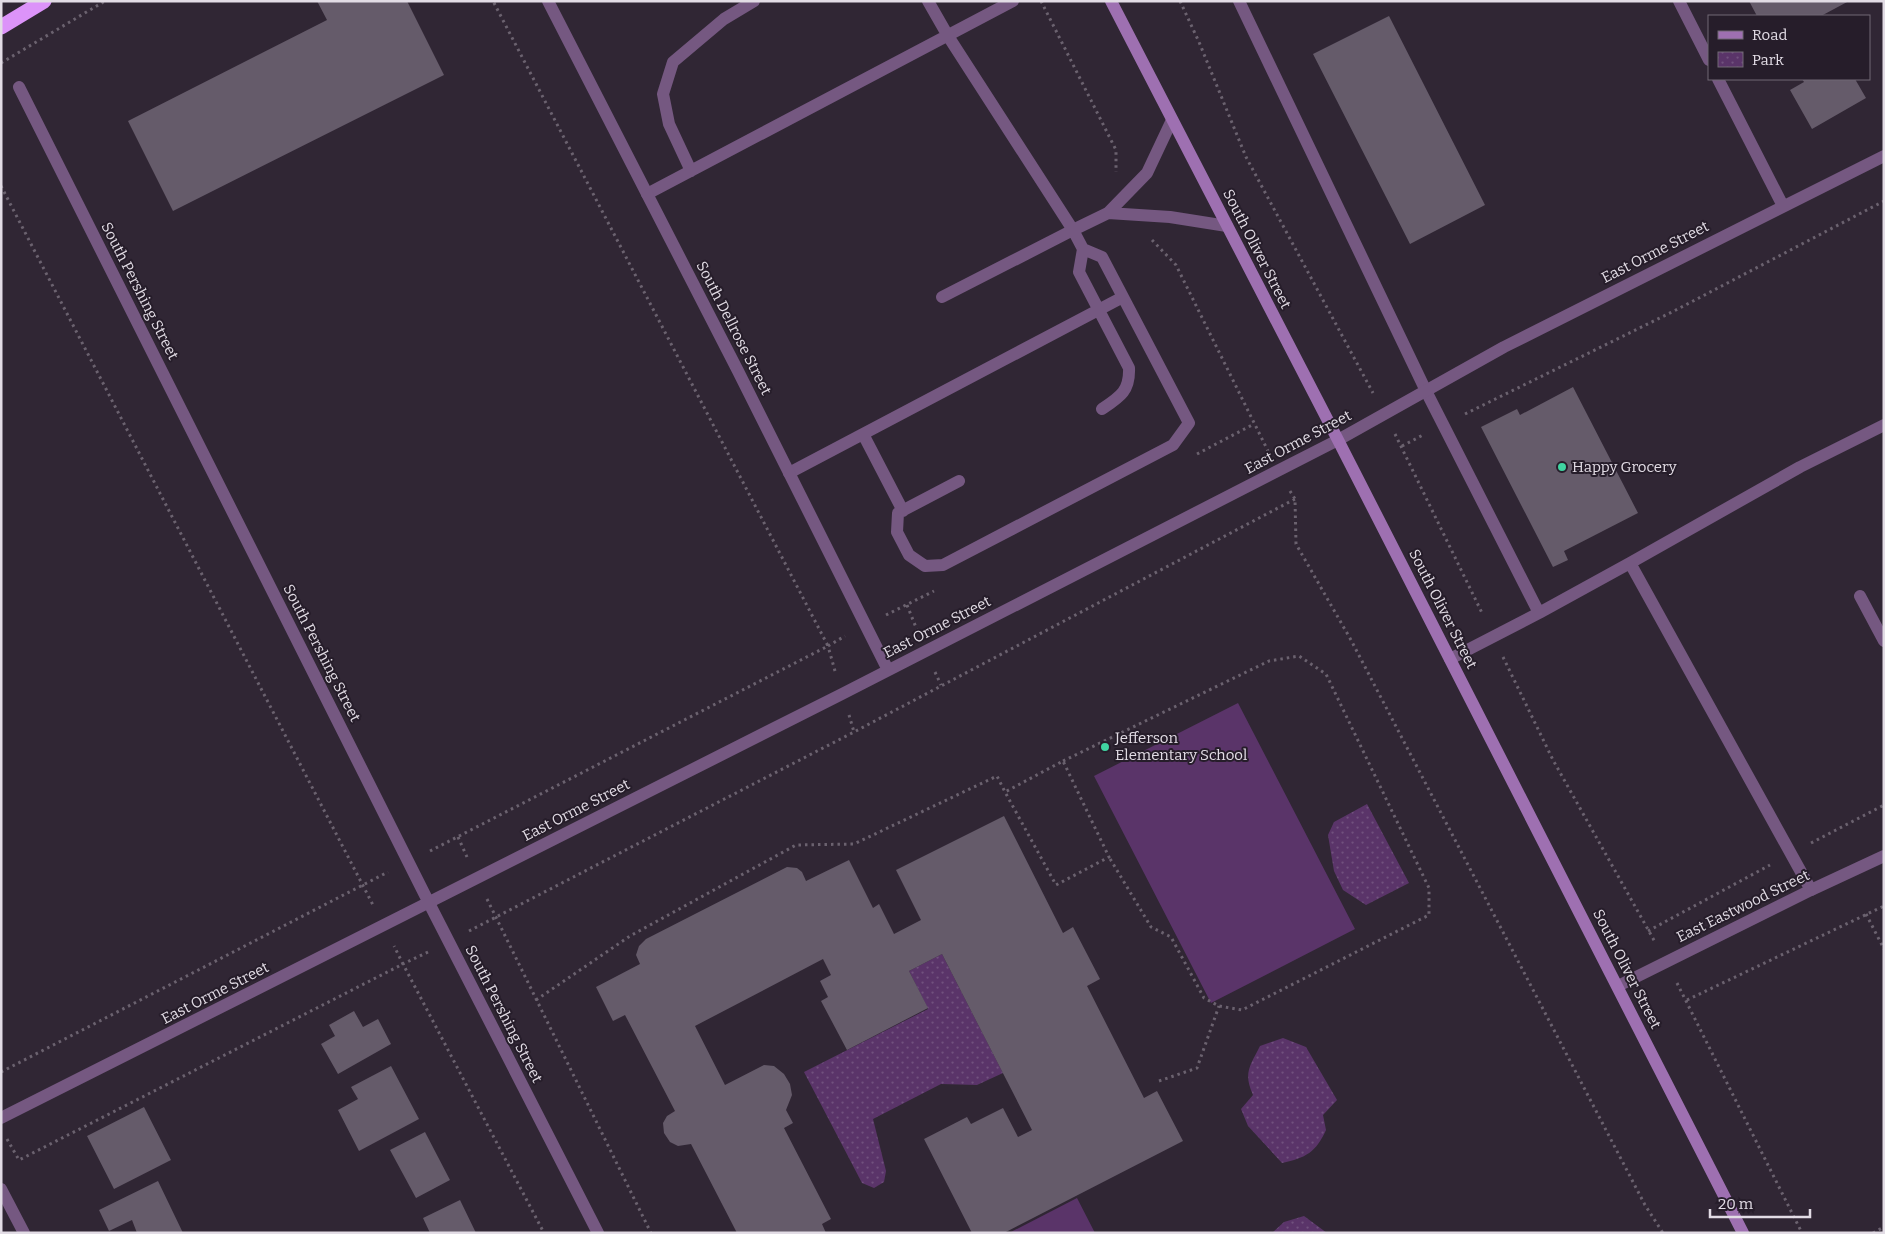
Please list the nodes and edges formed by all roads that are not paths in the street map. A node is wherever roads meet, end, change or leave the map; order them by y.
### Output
1 (44, 1) edge
2 (548, 1) edge
3 (754, 1) edge
4 (928, 1) edge
5 (1013, 1) edge
6 (1111, 1) edge
7 (1239, 1) edge
8 (1679, 1) edge
9 (1, 27) edge
10 (948, 36) junction
11 (1708, 58) edge
12 (1719, 80) edge
13 (19, 87) dead end
14 (1172, 120) junction
15 (1884, 156) edge
16 (691, 171) junction
17 (647, 194) junction
18 (1783, 206) junction
19 (1108, 213) junction
20 (1227, 226) junction
21 (1073, 230) junction
22 (1082, 249) junction
23 (942, 297) dead end
24 (1123, 297) junction
25 (1098, 309) junction
26 (1426, 391) junction
27 (1102, 408) dead end
28 (1884, 425) edge
29 (863, 434) junction
30 (1338, 440) junction
31 (789, 473) junction
32 (959, 481) dead end
33 (903, 511) junction
34 (1630, 564) junction
35 (1860, 596) dead end
36 (1539, 613) junction
37 (1884, 641) edge
38 (1450, 658) junction
39 (888, 670) junction
40 (1884, 856) edge
41 (1811, 890) junction
42 (429, 903) junction
43 (1618, 986) junction
44 (1, 1118) edge
45 (1, 1188) edge
46 (24, 1233) edge
47 (598, 1233) edge
48 (1743, 1233) edge

1 - 9 highway
2 - 17 street, South Dellrose Street
3 - 16 street
4 - 10 street
5 - 10 street
6 - 14 main road, South Oliver Street
7 - 26 street
8 - 11 street
10 - 16 street
10 - 21 street
12 - 18 street
13 - 42 street, South Pershing Street
14 - 19 street
14 - 20 main road, South Oliver Street
15 - 18 street, East Orme Street
16 - 17 street
17 - 31 street, South Dellrose Street
18 - 26 street, East Orme Street
19 - 20 street
19 - 21 street
20 - 30 main road, South Oliver Street
21 - 22 street
21 - 23 street
22 - 24 street
22 - 25 street
24 - 25 street
24 - 33 street
25 - 27 street
25 - 29 street
26 - 30 street, East Orme Street
26 - 36 street
28 - 34 street
29 - 31 street
29 - 33 street
30 - 38 main road, South Oliver Street
30 - 39 street, East Orme Street
31 - 39 street, South Dellrose Street
32 - 33 street
34 - 36 street
34 - 41 street
35 - 37 street
36 - 38 street
38 - 43 main road, South Oliver Street
39 - 42 street, East Orme Street
40 - 41 street, East Eastwood Street
41 - 43 street, East Eastwood Street
42 - 44 street, East Orme Street
42 - 47 street, South Pershing Street
43 - 48 main road, South Oliver Street
45 - 46 street

